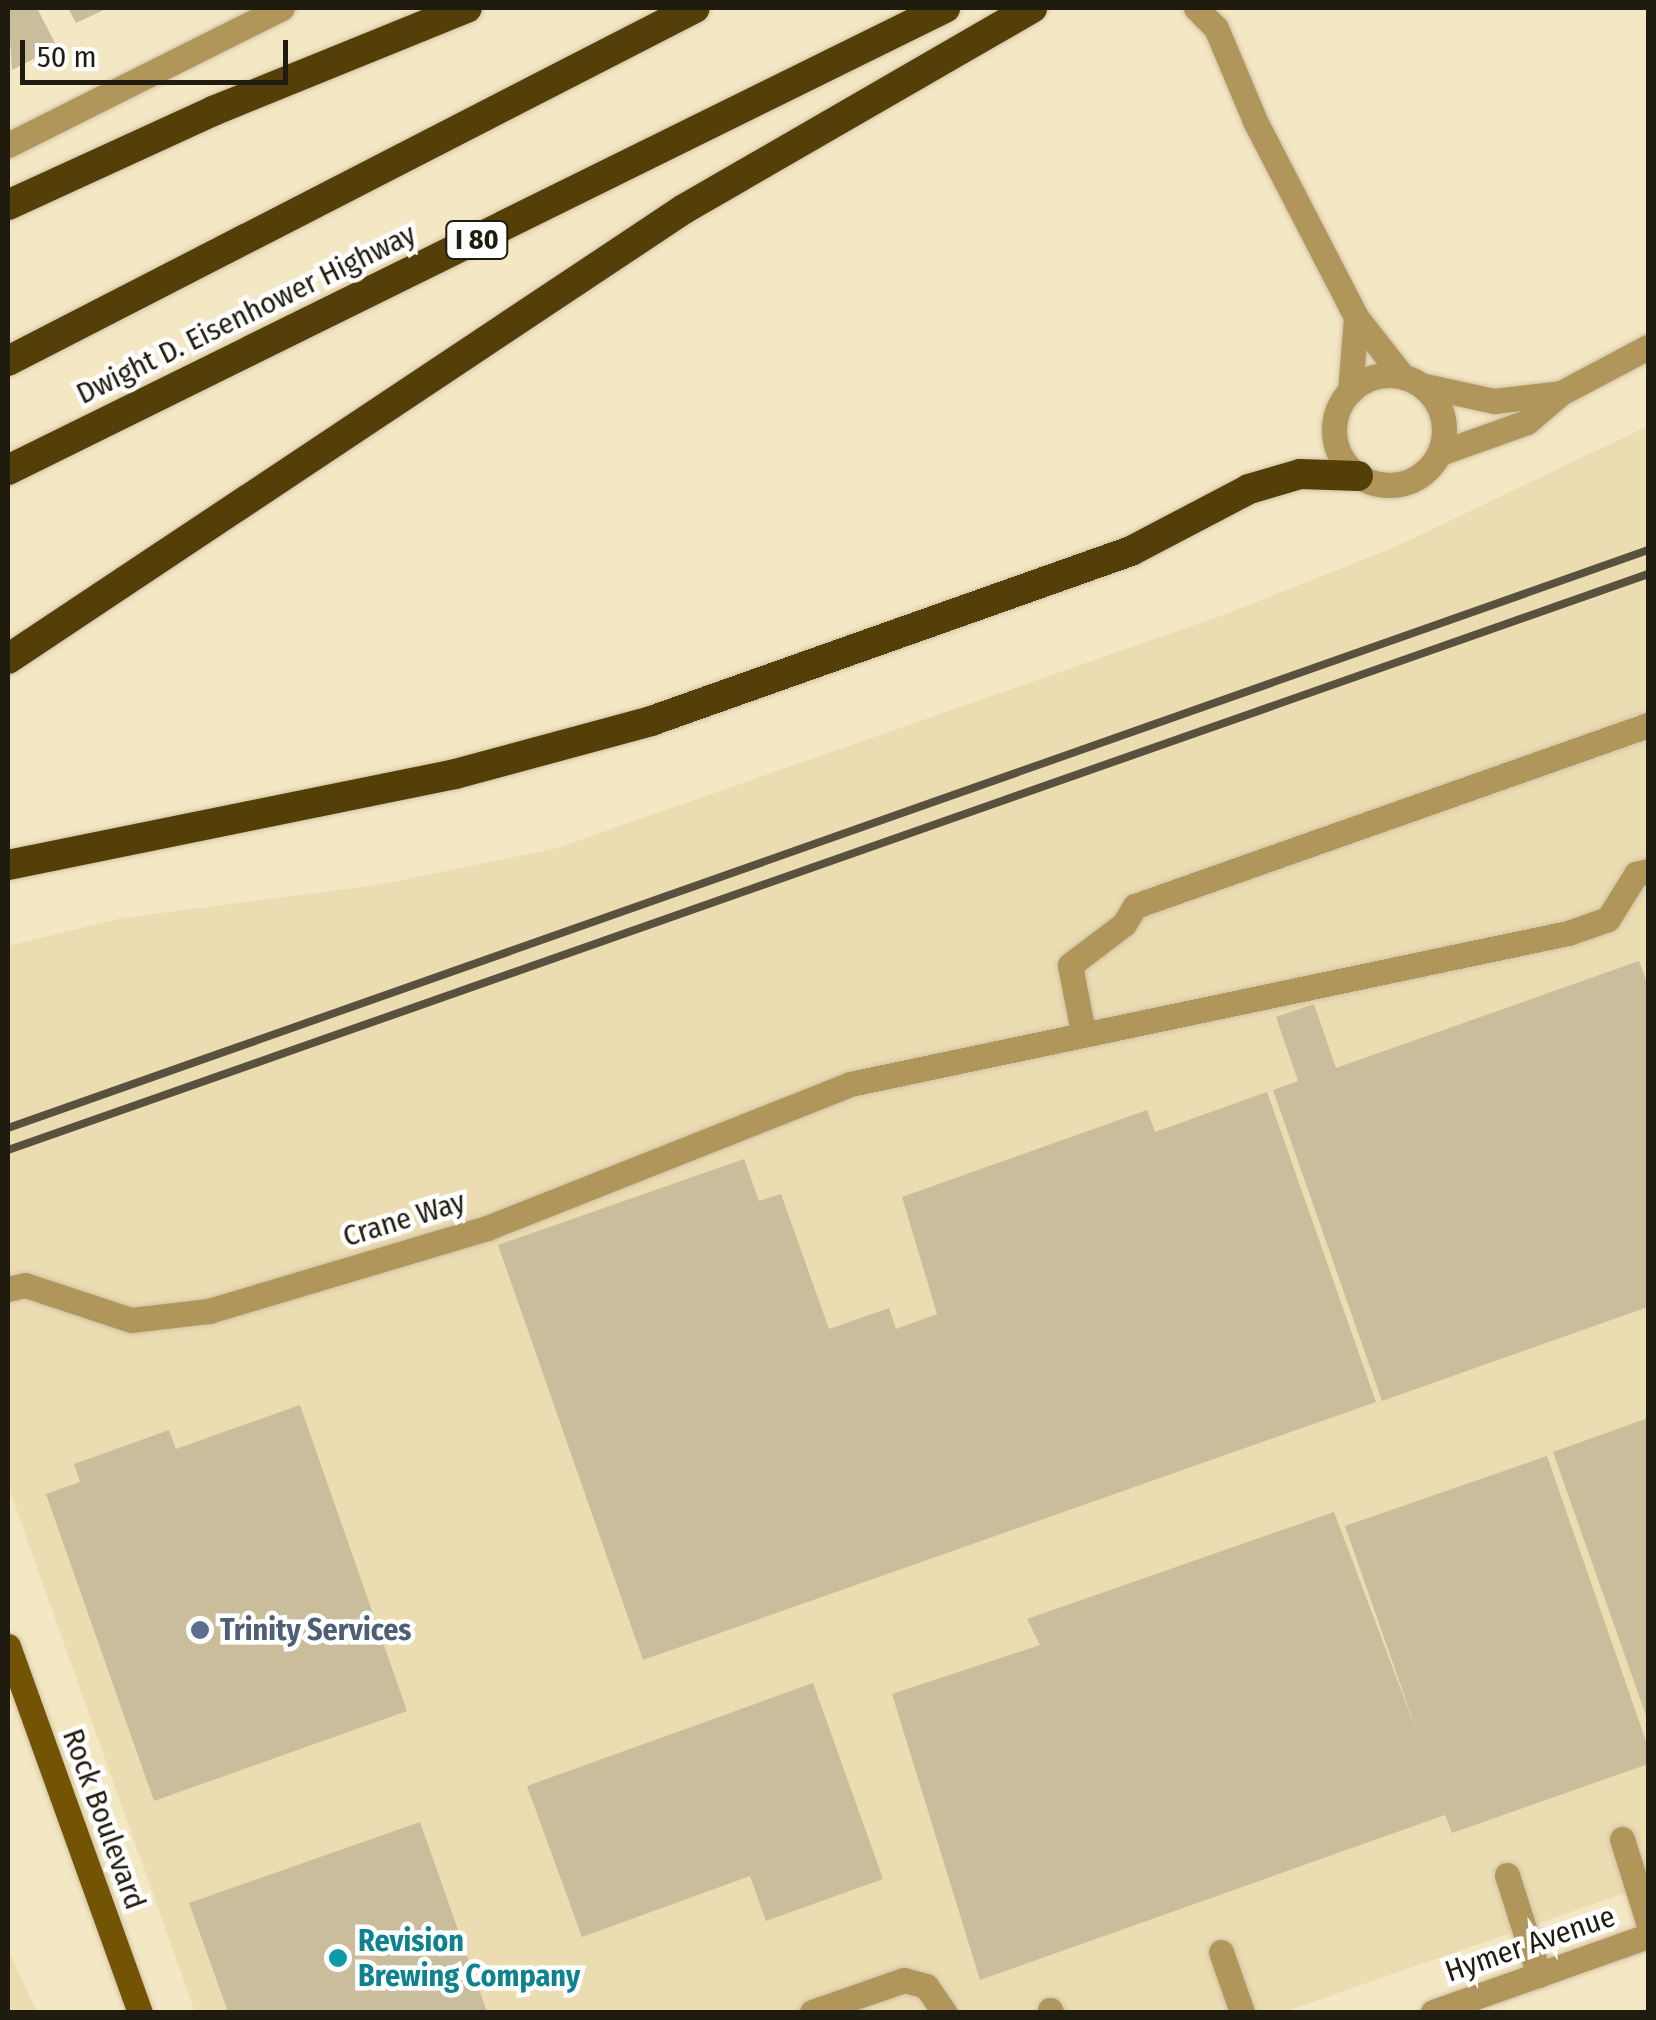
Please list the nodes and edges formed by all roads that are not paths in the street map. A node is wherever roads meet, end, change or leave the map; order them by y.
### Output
1 (282, 8) edge
2 (467, 8) edge
3 (695, 8) edge
4 (945, 8) edge
5 (1032, 8) edge
6 (1196, 8) edge
7 (8, 145) edge
8 (8, 205) edge
9 (1356, 317) junction
10 (1648, 347) edge
11 (8, 361) edge
12 (1412, 381) junction
13 (1350, 392) junction
14 (1562, 393) junction
15 (1440, 453) junction
16 (8, 470) edge
17 (1358, 476) junction
18 (8, 659) edge
19 (1648, 725) edge
20 (8, 865) edge
21 (1648, 871) edge
22 (1083, 1032) junction
23 (8, 1289) edge
24 (8, 1646) edge
25 (1622, 1839) dead end
26 (1507, 1875) dead end
27 (1648, 1922) edge
28 (1648, 1936) edge
29 (1221, 1952) dead end
30 (1539, 1975) junction
31 (140, 2012) edge
32 (812, 2012) edge
33 (944, 2012) edge
34 (1242, 2012) edge
35 (1432, 2012) edge

1 - 7 street
2 - 8 highway
3 - 11 highway
4 - 16 highway, Dwight D. Eisenhower Highway / I 80
5 - 18 highway
6 - 9 street
9 - 12 street
9 - 13 street
10 - 14 street
12 - 13 street
12 - 14 street
12 - 15 street
13 - 17 street
14 - 15 street
15 - 17 street
17 - 20 highway
19 - 22 street
21 - 22 street, Crane Way
22 - 23 street, Crane Way
24 - 31 main road, Rock Boulevard
25 - 27 street
26 - 30 street
28 - 30 street, Hymer Avenue
29 - 34 street
30 - 35 street, Hymer Avenue
32 - 33 street

